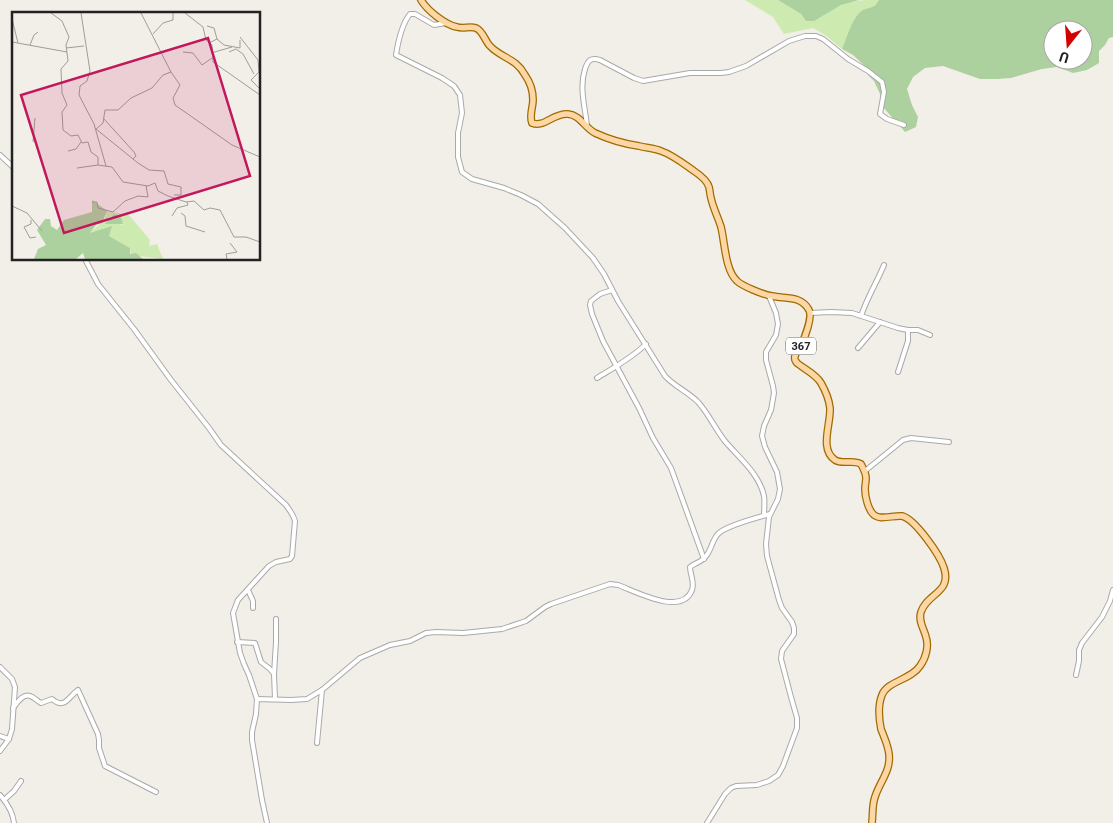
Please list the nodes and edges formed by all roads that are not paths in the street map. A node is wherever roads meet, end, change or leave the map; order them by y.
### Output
1 (421, 0) edge
2 (447, 23) junction
3 (904, 125) dead end
4 (587, 128) junction
5 (0, 155) edge
6 (12, 166) edge
7 (86, 260) edge
8 (884, 265) dead end
9 (612, 290) junction
10 (769, 296) junction
11 (810, 314) junction
12 (861, 316) junction
13 (880, 322) junction
14 (908, 330) junction
15 (930, 335) dead end
16 (646, 344) junction
17 (858, 348) dead end
18 (617, 366) junction
19 (898, 372) dead end
20 (597, 378) dead end
21 (949, 442) dead end
22 (864, 471) junction
23 (770, 514) junction
24 (764, 515) junction
25 (704, 560) junction
26 (248, 590) junction
27 (1113, 590) edge
28 (254, 608) dead end
29 (276, 618) dead end
30 (237, 642) junction
31 (0, 667) edge
32 (274, 674) junction
33 (1076, 675) dead end
34 (322, 690) junction
35 (257, 699) junction
36 (275, 699) junction
37 (13, 708) junction
38 (0, 736) edge
39 (9, 739) junction
40 (317, 743) dead end
41 (0, 751) edge
42 (21, 781) dead end
43 (156, 792) dead end
44 (2, 798) edge
45 (14, 823) edge
46 (267, 823) edge
47 (706, 823) edge
48 (872, 823) edge

1 - 2 main road
2 - 4 main road
2 - 9 street
3 - 4 street
4 - 10 main road
5 - 6 street
7 - 26 street
8 - 12 street
9 - 16 street
9 - 18 street
10 - 11 main road
10 - 23 street
11 - 12 street
11 - 22 main road, 367
12 - 13 street
13 - 14 street
13 - 17 street
14 - 15 street
14 - 19 street
16 - 18 street
16 - 24 street
18 - 20 street
18 - 25 street
21 - 22 street
22 - 48 main road
23 - 24 street
23 - 47 street
24 - 25 street
25 - 34 street
26 - 28 street
26 - 30 street
27 - 33 street
29 - 32 street
30 - 32 street
30 - 35 street
31 - 37 street
32 - 36 street
34 - 36 street
34 - 40 street
35 - 36 street
35 - 46 street
37 - 39 street
37 - 43 street
38 - 39 street
39 - 41 street
42 - 44 street
44 - 45 street

